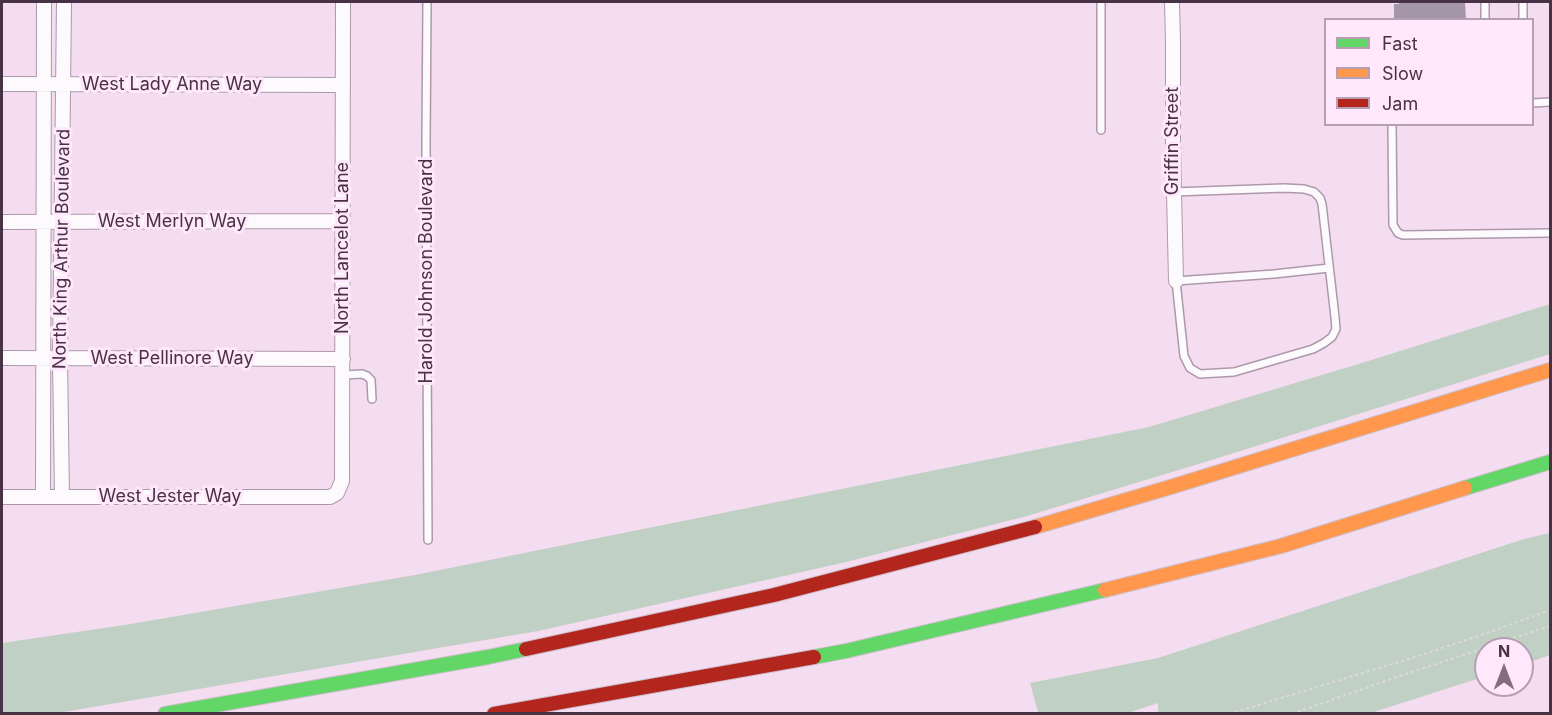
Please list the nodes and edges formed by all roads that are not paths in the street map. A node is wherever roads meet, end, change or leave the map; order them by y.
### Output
1 (44, 2) edge
2 (64, 2) edge
3 (343, 2) edge
4 (427, 2) edge
5 (1101, 2) edge
6 (1172, 2) edge
7 (1485, 2) edge
8 (1523, 2) edge
9 (1485, 18) edge
10 (1523, 18) edge
11 (2, 84) edge
12 (44, 85) junction
13 (64, 85) junction
14 (343, 85) junction
15 (1551, 102) edge
16 (1534, 103) edge
17 (1392, 126) edge
18 (1101, 130) dead end
19 (1173, 192) junction
20 (343, 221) junction
21 (2, 222) edge
22 (43, 222) junction
23 (62, 222) junction
24 (1551, 233) edge
25 (1329, 268) junction
26 (1176, 281) junction
27 (2, 358) edge
28 (43, 358) junction
29 (60, 358) junction
30 (343, 358) junction
31 (1551, 370) edge
32 (343, 375) junction
33 (372, 399) dead end
34 (1551, 462) edge
35 (337, 493) joint
36 (2, 497) edge
37 (43, 497) junction
38 (62, 497) junction
39 (428, 540) dead end
40 (165, 714) edge
41 (494, 714) edge

1 - 12 street, North King Arthur Boulevard
2 - 13 street, North King Arthur Boulevard
3 - 14 street, North Lancelot Lane
4 - 39 lane, Harold Johnson Boulevard
5 - 18 lane
6 - 19 street, Griffin Street
7 - 9 lane
8 - 10 lane
11 - 12 street, West Lady Anne Way
12 - 13 street, West Lady Anne Way
12 - 22 street, North King Arthur Boulevard
13 - 14 street, West Lady Anne Way
13 - 23 street, North King Arthur Boulevard
14 - 20 street, North Lancelot Lane
15 - 16 lane
17 - 24 lane
19 - 25 lane
19 - 26 street, Griffin Street
20 - 23 street, West Merlyn Way
20 - 30 street, North Lancelot Lane
21 - 22 street, West Merlyn Way
22 - 23 street, West Merlyn Way
22 - 28 street, North King Arthur Boulevard
23 - 29 street, North King Arthur Boulevard
25 - 26 lane
25 - 26 lane
27 - 28 street, West Pellinore Way
28 - 29 street, West Pellinore Way
28 - 37 street, North King Arthur Boulevard
29 - 30 street, West Pellinore Way
29 - 38 street, North King Arthur Boulevard
30 - 32 street, North Lancelot Lane
31 - 40 highway
32 - 33 lane
32 - 35 street, North Lancelot Lane
34 - 41 highway
35 - 38 street, West Jester Way
36 - 37 street, West Jester Way
37 - 38 street, West Jester Way

